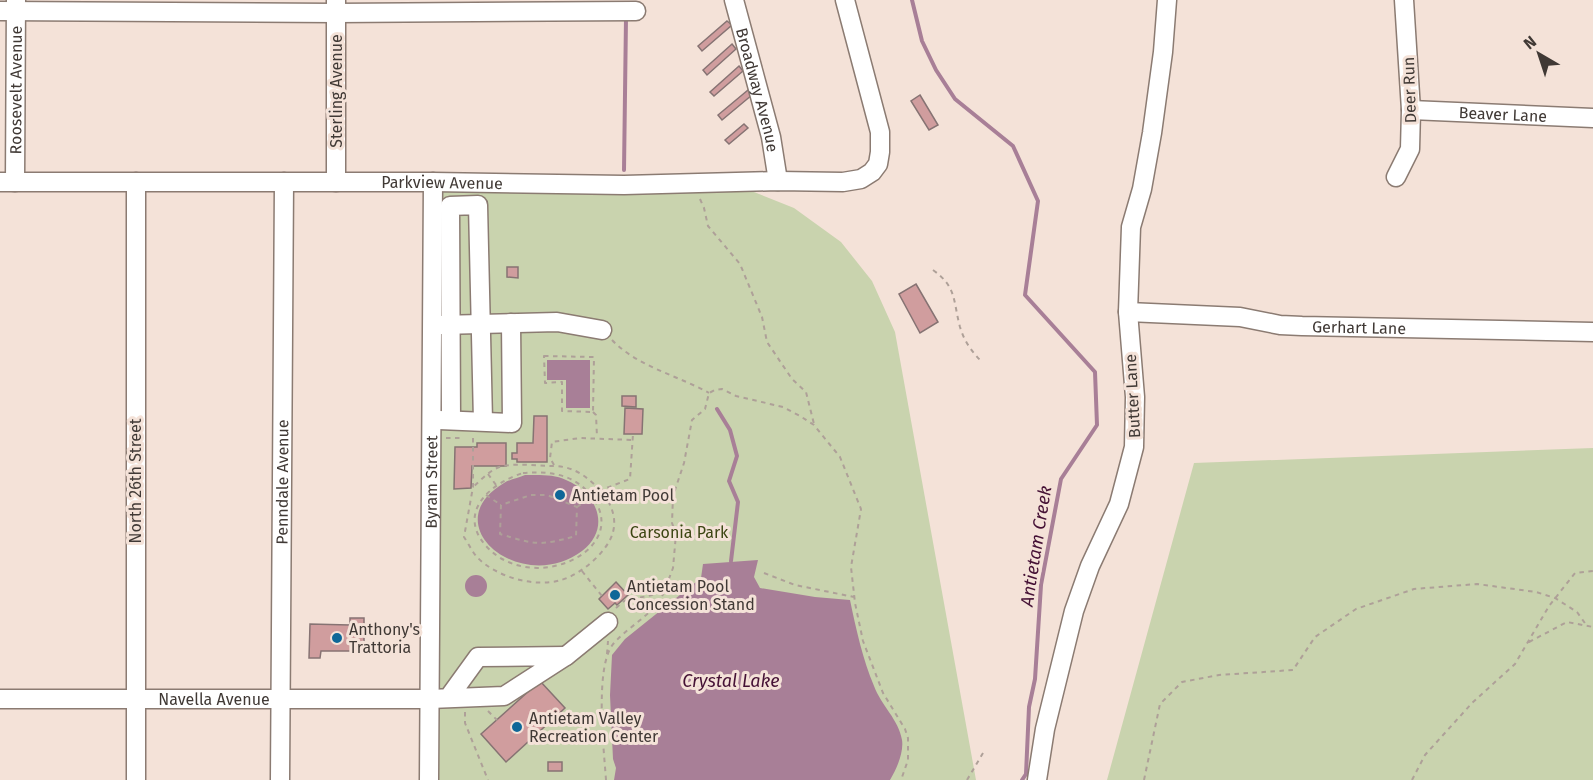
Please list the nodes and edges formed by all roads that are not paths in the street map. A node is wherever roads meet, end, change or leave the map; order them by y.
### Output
1 (734, 0) edge
2 (845, 0) edge
3 (1167, 0) edge
4 (1404, 0) edge
5 (336, 6) edge
6 (10, 8) edge
7 (636, 11) dead end
8 (1411, 110) junction
9 (1593, 118) edge
10 (1396, 177) dead end
11 (778, 181) junction
12 (8, 182) edge
13 (136, 182) junction
14 (284, 182) junction
15 (336, 182) junction
16 (433, 182) junction
17 (1128, 312) junction
18 (511, 323) junction
19 (451, 324) junction
20 (432, 325) junction
21 (480, 325) junction
22 (602, 330) road end
23 (1593, 332) edge
24 (431, 419) junction
25 (451, 420) junction
26 (483, 422) junction
27 (612, 612) dead end
28 (566, 656) junction
29 (457, 697) junction
30 (0, 699) edge
31 (136, 699) junction
32 (282, 699) junction
33 (430, 699) junction
34 (135, 780) edge
35 (280, 780) edge
36 (429, 780) edge
37 (1037, 780) edge

1 - 11 street, Broadway Avenue
2 - 11 street, Parkview Avenue
3 - 17 street, Butter Lane
4 - 8 street, Deer Run
5 - 6 street
5 - 7 street
5 - 15 street, Sterling Avenue
6 - 12 street, Roosevelt Avenue
8 - 9 street, Beaver Lane
8 - 10 street, Deer Run
11 - 16 street, Parkview Avenue
12 - 13 street, Parkview Avenue
13 - 14 street, Parkview Avenue
13 - 31 street, North 26th Street
14 - 15 street, Parkview Avenue
14 - 32 street, Penndale Avenue
15 - 16 street, Parkview Avenue
16 - 20 street, Byram Street
17 - 23 street, Gerhart Lane
17 - 37 street, Butter Lane
18 - 21 street
18 - 22 street
18 - 26 street
19 - 20 street
19 - 21 street
19 - 21 street
19 - 25 street
20 - 24 street, Byram Street
21 - 26 street
24 - 25 street
24 - 33 street, Byram Street
25 - 26 street
27 - 28 street, Navella Avenue
28 - 29 street, Navella Avenue
28 - 29 street
29 - 33 street, Navella Avenue
30 - 31 street, Navella Avenue
31 - 32 street, Navella Avenue
31 - 34 street, North 26th Street
32 - 33 street, Navella Avenue
32 - 35 street, Penndale Avenue
33 - 36 street, Byram Street

